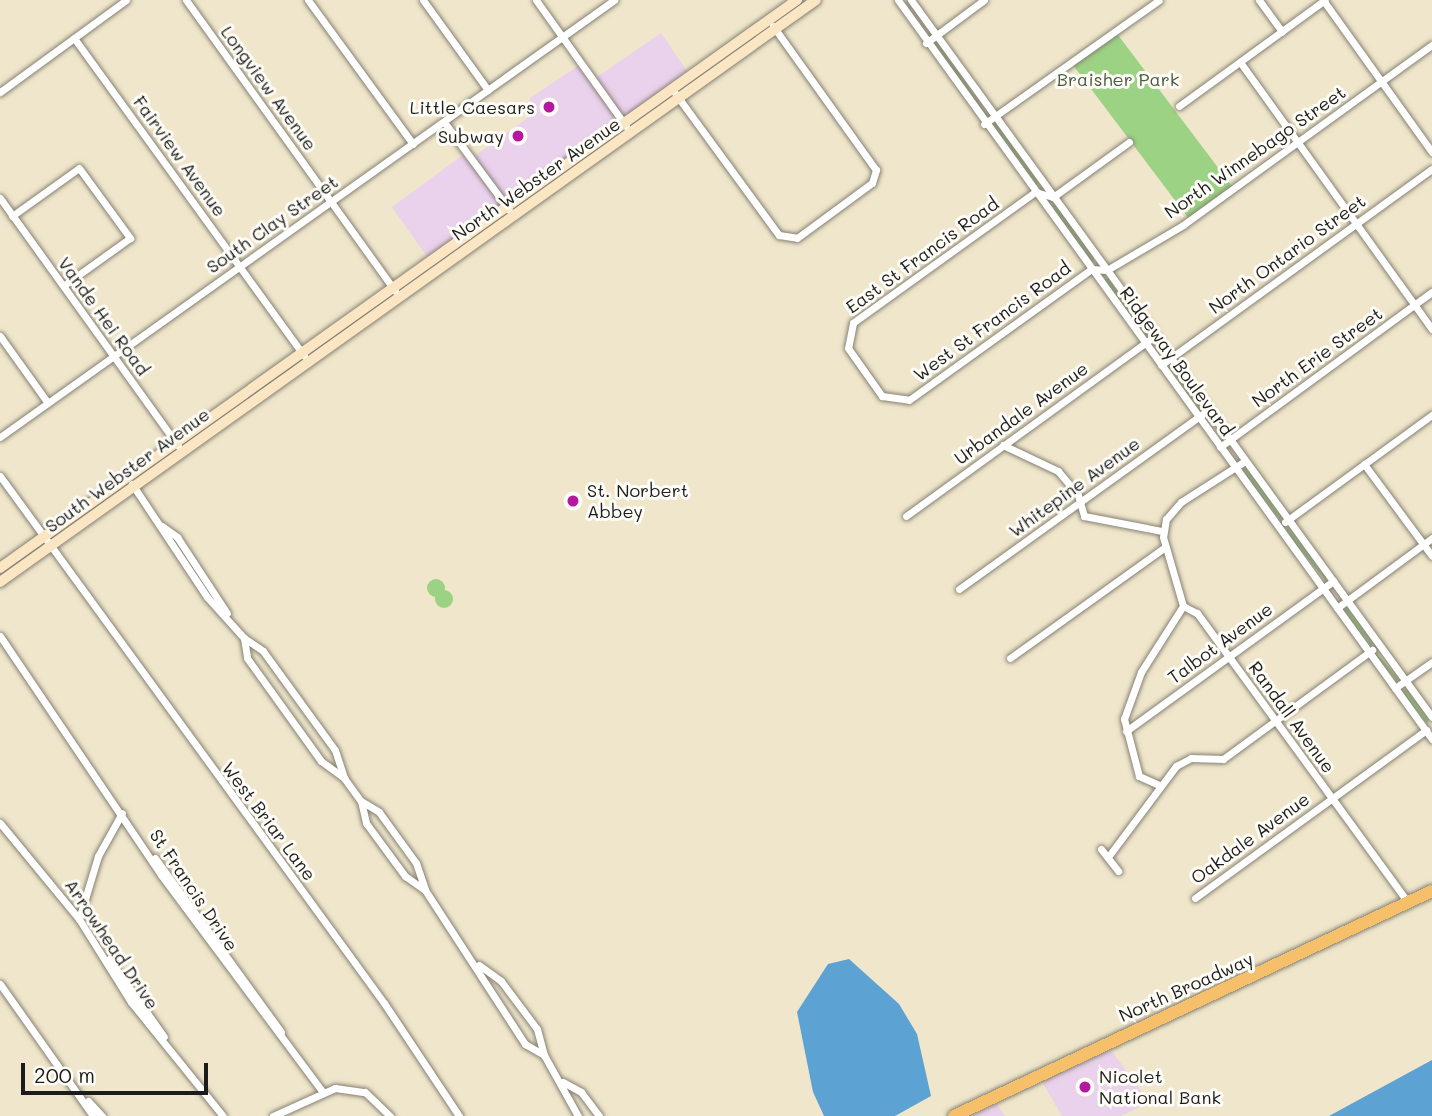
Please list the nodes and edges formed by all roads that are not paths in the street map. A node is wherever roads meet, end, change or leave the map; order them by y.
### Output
1 (126, 0) edge
2 (186, 0) edge
3 (308, 0) edge
4 (423, 0) edge
5 (536, 0) edge
6 (614, 0) edge
7 (797, 0) edge
8 (816, 0) edge
9 (898, 0) edge
10 (911, 0) edge
11 (984, 0) edge
12 (1159, 0) edge
13 (1259, 0) edge
14 (1324, 0) edge
15 (772, 25) junction
16 (1282, 32) junction
17 (936, 35) junction
18 (562, 36) junction
19 (74, 38) junction
20 (926, 43) junction
21 (1432, 46) edge
22 (1240, 62) junction
23 (1381, 82) junction
24 (488, 90) junction
25 (0, 92) edge
26 (675, 94) junction
27 (1179, 106) dead end
28 (995, 116) junction
29 (444, 122) junction
30 (984, 124) junction
31 (627, 128) junction
32 (1129, 142) dead end
33 (1298, 142) junction
34 (413, 144) junction
35 (1432, 152) edge
36 (1432, 169) edge
37 (1035, 192) junction
38 (1053, 197) junction
39 (0, 198) edge
40 (332, 201) junction
41 (510, 211) junction
42 (12, 216) junction
43 (1356, 223) junction
44 (240, 266) junction
45 (1091, 269) junction
46 (1107, 270) junction
47 (63, 286) junction
48 (1432, 292) edge
49 (396, 293) junction
50 (1415, 304) junction
51 (1432, 329) edge
52 (0, 336) edge
53 (1155, 336) junction
54 (1144, 343) junction
55 (852, 354) joint
56 (114, 356) junction
57 (306, 357) junction
58 (1171, 358) junction
59 (1161, 365) junction
60 (272, 381) joint
61 (48, 403) junction
62 (1208, 410) junction
63 (1432, 415) edge
64 (1198, 417) junction
65 (0, 437) edge
66 (1230, 440) junction
67 (1003, 445) junction
68 (179, 447) junction
69 (1220, 447) junction
70 (1245, 461) junction
71 (1364, 464) junction
72 (1235, 468) junction
73 (0, 476) edge
74 (130, 482) junction
75 (1079, 502) junction
76 (906, 516) dead end
77 (1288, 519) junction
78 (1278, 527) junction
79 (1162, 531) junction
80 (1432, 538) edge
81 (50, 539) junction
82 (1423, 545) junction
83 (1165, 547) junction
84 (1432, 556) edge
85 (0, 568) edge
86 (1333, 581) junction
87 (0, 582) edge
88 (959, 589) dead end
89 (1323, 589) junction
90 (1347, 600) junction
91 (1183, 606) junction
92 (1337, 608) junction
93 (0, 636) edge
94 (244, 638) junction
95 (1380, 645) junction
96 (1369, 653) junction
97 (1229, 657) junction
98 (1010, 659) dead end
99 (1432, 662) edge
100 (1406, 681) junction
101 (1395, 688) junction
102 (1432, 717) edge
103 (1276, 721) junction
104 (1426, 730) junction
105 (1126, 731) junction
106 (1432, 739) edge
107 (344, 778) junction
108 (1159, 785) junction
109 (1332, 798) junction
110 (361, 801) junction
111 (122, 813) junction
112 (0, 823) edge
113 (1101, 849) dead end
114 (1108, 858) junction
115 (1118, 871) dead end
116 (425, 890) junction
117 (1432, 891) edge
118 (1195, 898) dead end
119 (1408, 902) junction
120 (79, 919) junction
121 (479, 965) junction
122 (0, 978) edge
123 (0, 984) edge
124 (7, 992) junction
125 (544, 1055) junction
126 (563, 1082) junction
127 (323, 1092) junction
128 (83, 1096) junction
129 (93, 1116) edge
130 (102, 1116) edge
131 (223, 1116) edge
132 (273, 1116) edge
133 (390, 1116) edge
134 (459, 1116) edge
135 (578, 1116) edge
136 (599, 1116) edge
137 (954, 1116) edge

1 - 19 street
2 - 40 street, Longview Avenue
3 - 34 street
4 - 24 street
5 - 18 street
6 - 18 street, South Clay Street
7 - 15 main road, North Webster Avenue
8 - 15 main road, North Webster Avenue
9 - 20 street, Ridgeway Boulevard
10 - 17 street, Ridgeway Boulevard
11 - 17 street
12 - 28 street
13 - 16 street
14 - 16 street
14 - 23 street
15 - 26 main road, North Webster Avenue
15 - 26 street
16 - 22 street
17 - 20 street
17 - 28 street, Ridgeway Boulevard
18 - 24 street, South Clay Street
18 - 31 street
19 - 25 street
19 - 44 street, Fairview Avenue
20 - 30 street, Ridgeway Boulevard
21 - 23 street, North Winnebago Street
22 - 27 street
22 - 33 street
23 - 33 street, North Winnebago Street
23 - 35 street
24 - 29 street, South Clay Street
26 - 31 main road, North Webster Avenue
28 - 30 street
28 - 38 street, Ridgeway Boulevard
29 - 34 street, South Clay Street
29 - 41 street
30 - 37 street, Ridgeway Boulevard
31 - 41 main road, North Webster Avenue
32 - 38 street
33 - 43 street
33 - 46 street, North Winnebago Street
34 - 40 street, South Clay Street
36 - 43 street, North Ontario Street
37 - 38 street
37 - 45 street, Ridgeway Boulevard
37 - 55 street, East St Francis Road
38 - 46 street, Ridgeway Boulevard
39 - 42 street, Vande Hei Road
40 - 44 street, South Clay Street
40 - 49 street, Longview Avenue
41 - 49 main road, North Webster Avenue
42 - 47 street, Vande Hei Road
42 - 47 street
43 - 50 street
43 - 58 street, North Ontario Street
44 - 56 street, South Clay Street
44 - 57 street, Fairview Avenue
45 - 46 street
45 - 54 street, Ridgeway Boulevard
45 - 55 street, West St Francis Road
46 - 53 street, Ridgeway Boulevard
47 - 56 street, Vande Hei Road
48 - 50 street, North Erie Street
49 - 57 main road, North Webster Avenue
50 - 51 street
50 - 66 street, North Erie Street
52 - 61 street
53 - 54 street, Urbandale Avenue
53 - 58 street, Ridgeway Boulevard
54 - 59 street, Ridgeway Boulevard
54 - 67 street, Urbandale Avenue
56 - 61 street, South Clay Street
56 - 68 street, Vande Hei Road
57 - 60 main road, North Webster Avenue
58 - 59 street, North Ontario Street
58 - 62 street, Ridgeway Boulevard
59 - 64 street, Ridgeway Boulevard
60 - 68 main road, South Webster Avenue
61 - 65 street, South Clay Street
62 - 64 street, Whitepine Avenue
62 - 66 street, Ridgeway Boulevard
63 - 71 street
64 - 69 street, Ridgeway Boulevard
64 - 75 street, Whitepine Avenue
66 - 69 street, North Erie Street
66 - 70 street, Ridgeway Boulevard
67 - 75 street
67 - 76 street, Urbandale Avenue
68 - 74 main road, South Webster Avenue
69 - 72 street, Ridgeway Boulevard
70 - 72 street
70 - 77 street, Ridgeway Boulevard
71 - 77 street
71 - 82 street
72 - 78 street, Ridgeway Boulevard
72 - 79 street
73 - 81 street, West Briar Lane
74 - 81 main road, South Webster Avenue
74 - 94 street
75 - 79 street
75 - 88 street, Whitepine Avenue
77 - 78 street
77 - 86 street, Ridgeway Boulevard
78 - 89 street, Ridgeway Boulevard
79 - 83 street
80 - 82 street
81 - 85 main road, South Webster Avenue
81 - 87 main road, South Webster Avenue
81 - 134 street, West Briar Lane
82 - 84 street
82 - 90 street
83 - 91 street
83 - 98 street
86 - 89 street, Talbot Avenue
86 - 90 street, Ridgeway Boulevard
89 - 92 street, Ridgeway Boulevard
89 - 97 street, Talbot Avenue
90 - 92 street
90 - 95 street, Ridgeway Boulevard
91 - 97 street, Randall Avenue
91 - 105 street
92 - 96 street, Ridgeway Boulevard
93 - 111 street, St Francis Drive
94 - 107 street
94 - 107 street
95 - 96 street
95 - 100 street, Ridgeway Boulevard
96 - 101 street, Ridgeway Boulevard
96 - 103 street
97 - 103 street, Randall Avenue
97 - 105 street, Talbot Avenue
99 - 100 street
100 - 101 street
100 - 102 street, Ridgeway Boulevard
101 - 104 street, Ridgeway Boulevard
103 - 108 street
103 - 109 street, Randall Avenue
104 - 106 street, Ridgeway Boulevard
104 - 109 street, Oakdale Avenue
105 - 108 street
107 - 110 street
108 - 114 street
109 - 118 street, Oakdale Avenue
109 - 119 street, Randall Avenue
110 - 116 street
110 - 116 street
111 - 120 street
111 - 127 street, St Francis Drive
112 - 120 street, Arrowhead Drive
113 - 114 street
114 - 115 street
116 - 121 street
117 - 119 main road, North Broadway
119 - 137 main road, North Broadway
120 - 131 street, Arrowhead Drive
121 - 125 street
121 - 125 street
122 - 124 street
123 - 124 street
124 - 128 street
125 - 126 street
126 - 135 street
126 - 136 street
127 - 132 street
127 - 133 street
128 - 129 street
128 - 130 street

